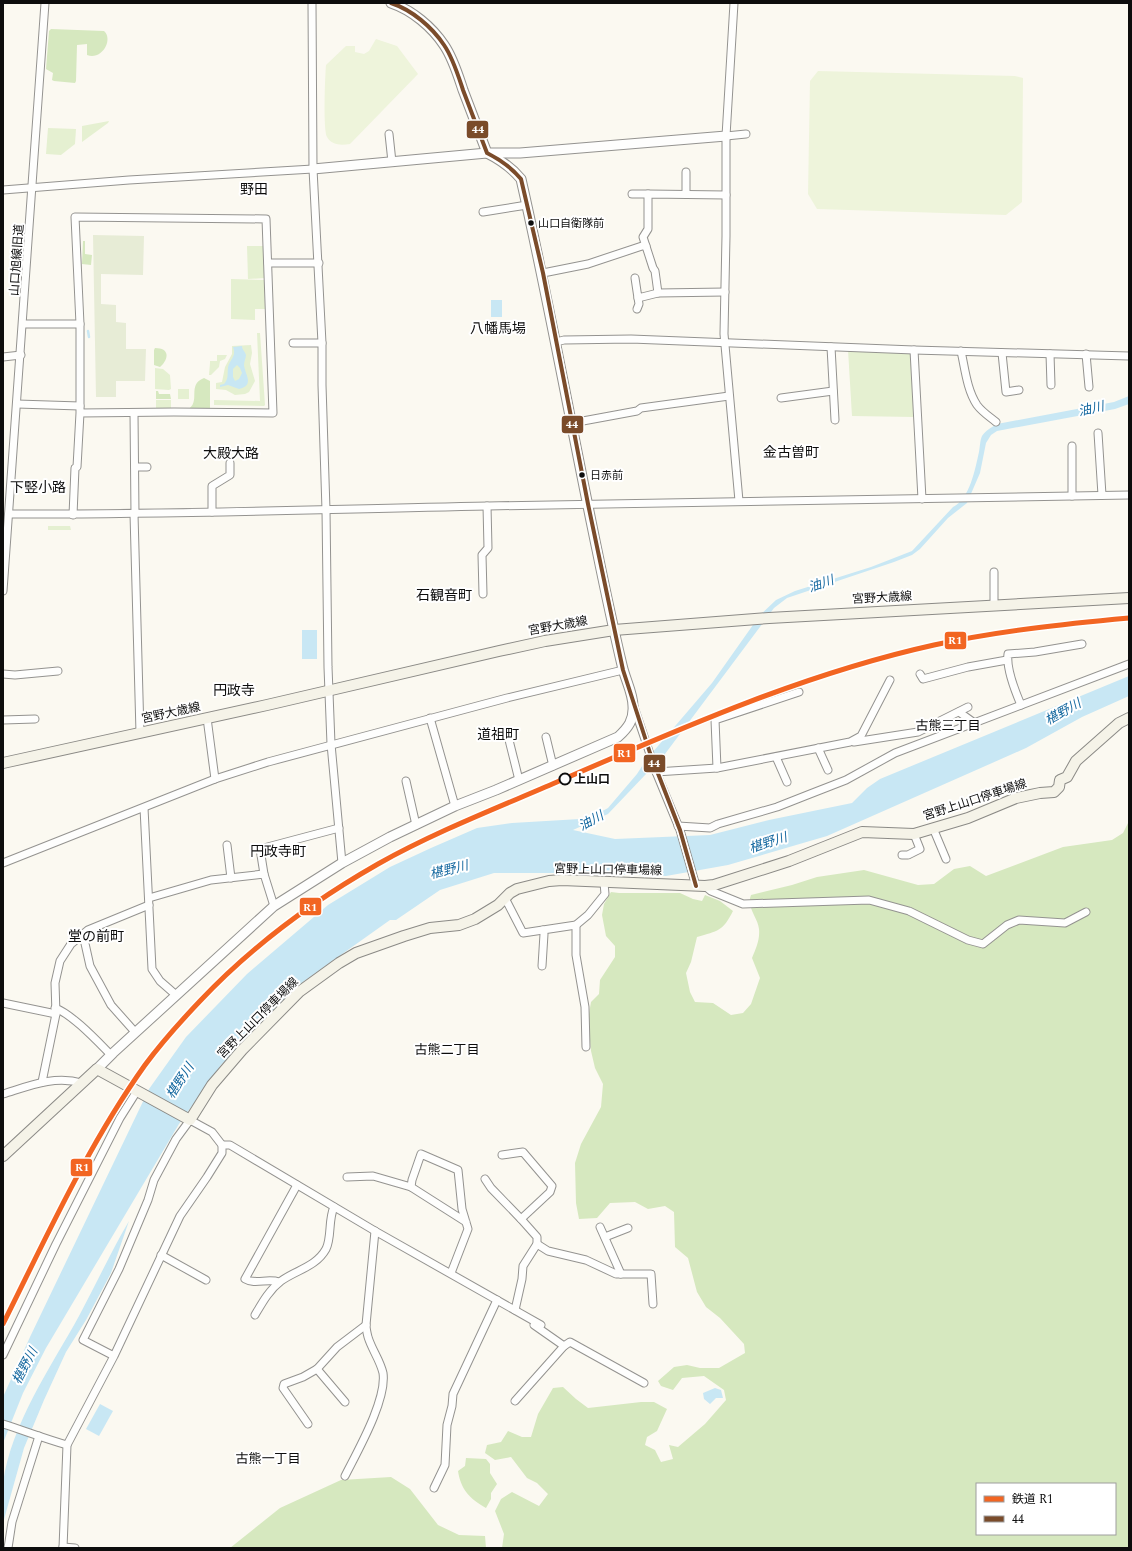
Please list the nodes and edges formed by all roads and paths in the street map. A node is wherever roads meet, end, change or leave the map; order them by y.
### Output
1 (45, 3) edge
2 (312, 3) edge
3 (391, 3) edge
4 (734, 3) edge
5 (389, 134) dead end
6 (746, 134) dead end
7 (726, 136) junction
8 (487, 153) junction
9 (392, 162) junction
10 (313, 169) junction
11 (686, 172) dead end
12 (33, 188) junction
13 (3, 190) edge
14 (632, 194) dead end
15 (648, 194) junction
16 (686, 194) junction
17 (726, 195) junction
18 (528, 205) junction
19 (483, 212) dead end
20 (646, 246) junction
21 (268, 263) junction
22 (318, 263) junction
23 (543, 273) junction
24 (635, 278) dead end
25 (725, 292) junction
26 (658, 293) junction
27 (638, 298) junction
28 (637, 309) dead end
29 (23, 324) junction
30 (80, 324) junction
31 (556, 342) junction
32 (322, 343) junction
33 (293, 344) dead end
34 (726, 344) junction
35 (831, 347) junction
36 (914, 350) junction
37 (961, 351) junction
38 (1002, 353) junction
39 (1050, 354) junction
40 (1086, 354) junction
41 (21, 355) junction
42 (1129, 356) edge
43 (3, 357) edge
44 (1051, 384) dead end
45 (1089, 387) dead end
46 (1018, 390) dead end
47 (833, 391) junction
48 (728, 396) junction
49 (781, 398) dead end
50 (17, 404) junction
51 (80, 410) junction
52 (134, 413) junction
53 (835, 420) dead end
54 (996, 422) dead end
55 (572, 423) junction
56 (1098, 433) dead end
57 (1072, 446) dead end
58 (230, 463) dead end
59 (135, 467) junction
60 (147, 467) dead end
61 (1102, 495) junction
62 (1129, 495) edge
63 (1072, 496) junction
64 (922, 499) junction
65 (739, 500) junction
66 (588, 504) junction
67 (487, 506) junction
68 (326, 510) junction
69 (212, 512) junction
70 (135, 514) junction
71 (73, 515) junction
72 (7, 518) edge
73 (994, 572) dead end
74 (3, 591) edge
75 (483, 594) dead end
76 (1129, 598) edge
77 (994, 605) junction
78 (614, 630) junction
79 (1082, 644) dead end
80 (1007, 660) junction
81 (1129, 664) edge
82 (623, 670) junction
83 (58, 671) dead end
84 (3, 674) edge
85 (922, 679) dead end
86 (890, 680) dead end
87 (329, 690) junction
88 (799, 692) dead end
89 (634, 704) junction
90 (1021, 705) junction
91 (968, 707) dead end
92 (959, 712) junction
93 (207, 718) junction
94 (430, 718) junction
95 (1129, 718) edge
96 (35, 719) dead end
97 (3, 720) edge
98 (973, 722) junction
99 (140, 733) junction
100 (546, 737) dead end
101 (509, 740) dead end
102 (850, 742) junction
103 (331, 744) junction
104 (818, 748) junction
105 (776, 757) junction
106 (3, 763) edge
107 (553, 766) junction
108 (717, 768) junction
109 (656, 770) junction
110 (828, 770) dead end
111 (216, 780) junction
112 (519, 780) junction
113 (406, 781) dead end
114 (787, 782) dead end
115 (455, 806) junction
116 (144, 808) junction
117 (416, 825) junction
118 (339, 828) junction
119 (679, 828) junction
120 (933, 828) junction
121 (914, 834) junction
122 (227, 845) dead end
123 (906, 857) dead end
124 (946, 859) dead end
125 (342, 863) junction
126 (3, 864) edge
127 (264, 874) junction
128 (231, 878) junction
129 (604, 883) junction
130 (698, 885) junction
131 (505, 898) junction
132 (149, 901) junction
133 (274, 906) junction
134 (1086, 912) dead end
135 (576, 925) junction
136 (543, 930) junction
137 (80, 936) junction
138 (542, 966) dead end
139 (176, 995) junction
140 (3, 1003) edge
141 (56, 1011) junction
142 (135, 1032) junction
143 (586, 1047) dead end
144 (111, 1054) junction
145 (97, 1069) junction
146 (42, 1082) junction
147 (82, 1083) junction
148 (138, 1092) junction
149 (3, 1094) edge
150 (188, 1119) junction
151 (222, 1145) junction
152 (502, 1155) dead end
153 (3, 1156) edge
154 (347, 1177) dead end
155 (485, 1179) dead end
156 (297, 1185) junction
157 (412, 1187) junction
158 (334, 1207) junction
159 (521, 1218) junction
160 (466, 1222) junction
161 (600, 1227) dead end
162 (628, 1228) dead end
163 (375, 1231) junction
164 (605, 1237) junction
165 (537, 1244) junction
166 (161, 1255) junction
167 (451, 1273) junction
168 (621, 1274) junction
169 (206, 1280) dead end
170 (279, 1282) junction
171 (497, 1300) junction
172 (653, 1304) dead end
173 (515, 1310) junction
174 (255, 1316) dead end
175 (531, 1320) junction
176 (366, 1325) junction
177 (541, 1325) dead end
178 (568, 1342) junction
179 (3, 1355) edge
180 (114, 1356) junction
181 (317, 1369) junction
182 (644, 1383) dead end
183 (515, 1401) dead end
184 (345, 1402) dead end
185 (3, 1424) edge
186 (308, 1424) dead end
187 (37, 1435) junction
188 (67, 1445) junction
189 (345, 1476) dead end
190 (434, 1488) dead end
191 (8, 1548) edge
192 (63, 1548) edge
193 (75, 1548) edge

1 - 12 street, 山口旭線旧道
2 - 10 street
3 - 8 street
4 - 7 street
5 - 9 street
6 - 7 street
7 - 8 street
7 - 17 street
8 - 9 street
8 - 18 street
9 - 10 street
10 - 12 street
10 - 22 street
11 - 16 street
12 - 13 street
12 - 29 street, 山口旭線旧道
14 - 15 street
15 - 16 street
15 - 20 street
16 - 17 street
17 - 25 street
18 - 19 street
18 - 23 street
20 - 23 street
20 - 26 street
21 - 22 street
21 - 30 street
21 - 52 street
22 - 32 street
23 - 31 street
24 - 27 street
25 - 26 street
25 - 34 street
26 - 27 street
27 - 28 street
29 - 30 street
29 - 41 street, 山口旭線旧道
30 - 51 street
31 - 34 street
31 - 55 street
32 - 33 street
32 - 68 street
34 - 35 street
34 - 48 street
35 - 36 street
35 - 47 street
36 - 37 street
36 - 64 street
37 - 38 street
37 - 54 street
38 - 39 street
38 - 46 street
39 - 40 street
39 - 44 street
40 - 42 street
40 - 45 street
41 - 43 street
41 - 50 street, 山口旭線旧道
47 - 49 street
47 - 53 street
48 - 55 street
48 - 65 street
50 - 51 street
50 - 72 street, 山口旭線旧道
51 - 52 street
51 - 71 street
52 - 59 street
55 - 66 street
56 - 61 street
57 - 63 street
58 - 69 street
59 - 60 street
59 - 70 street
61 - 62 street
61 - 63 street
63 - 64 street
64 - 65 street
65 - 66 street
66 - 67 street
66 - 78 street
67 - 68 street
67 - 75 street
68 - 69 street
68 - 87 street
69 - 70 street
70 - 71 street
70 - 99 street
71 - 72 street
72 - 74 street, 山口旭線旧道
73 - 77 street
76 - 77 main road, 宮野大歳線
77 - 78 main road, 宮野大歳線
78 - 82 street
78 - 87 main road, 宮野大歳線
79 - 80 street
80 - 85 street
80 - 90 street
81 - 90 street
82 - 89 street
82 - 94 street
83 - 84 street
86 - 102 street
87 - 93 main road, 宮野大歳線
87 - 103 street
88 - 108 street
89 - 107 street
89 - 109 street
90 - 98 street
91 - 92 street
92 - 98 street
92 - 102 street
93 - 99 main road, 宮野大歳線
93 - 111 street
94 - 103 street
94 - 115 street
95 - 120 main road, 宮野上山口停車場線
96 - 97 street
98 - 119 street
99 - 106 main road, 宮野大歳線
100 - 107 street
101 - 112 street
102 - 104 street
103 - 111 street
103 - 118 street
104 - 105 street
104 - 110 street
105 - 108 street
105 - 114 street
107 - 112 street
108 - 109 street
109 - 119 street
111 - 116 street
112 - 115 street
113 - 117 street
115 - 117 street
116 - 126 street
116 - 132 street
117 - 125 street
118 - 125 street
118 - 127 street
119 - 130 street
120 - 121 main road, 宮野上山口停車場線
120 - 124 street
121 - 123 street
121 - 130 main road, 宮野上山口停車場線
122 - 128 street
125 - 133 street
127 - 128 street
127 - 133 street
128 - 132 street
129 - 130 main road, 宮野上山口停車場線
129 - 131 main road, 宮野上山口停車場線
129 - 135 street
130 - 134 street
131 - 136 street
131 - 150 main road, 宮野上山口停車場線
132 - 137 street
132 - 139 street
133 - 139 street
135 - 136 street
135 - 143 street
136 - 138 street
137 - 141 street
137 - 142 street
139 - 142 street
140 - 141 street
141 - 144 street
141 - 146 street
142 - 144 street
144 - 145 street
145 - 147 main road
145 - 148 main road
146 - 147 street
146 - 149 street
147 - 153 main road
148 - 150 main road
148 - 179 street
150 - 151 street
150 - 180 street
151 - 156 street
151 - 166 street
152 - 159 street
154 - 157 street
155 - 159 street
156 - 158 street
156 - 170 street
157 - 160 street
157 - 160 street
158 - 163 street
158 - 170 street
159 - 165 street
160 - 167 street
161 - 164 street
162 - 164 street
163 - 167 street
163 - 176 street
164 - 168 street
165 - 168 street
165 - 173 street
166 - 169 street
166 - 180 street
167 - 171 street
168 - 172 street
170 - 174 street
171 - 173 street
171 - 190 street
173 - 175 street
175 - 177 street
175 - 178 street
176 - 181 street
176 - 189 street
178 - 182 street
178 - 183 street
180 - 188 street
181 - 184 street
181 - 186 street
185 - 187 street
187 - 188 street
187 - 191 street
188 - 192 street
192 - 193 street

